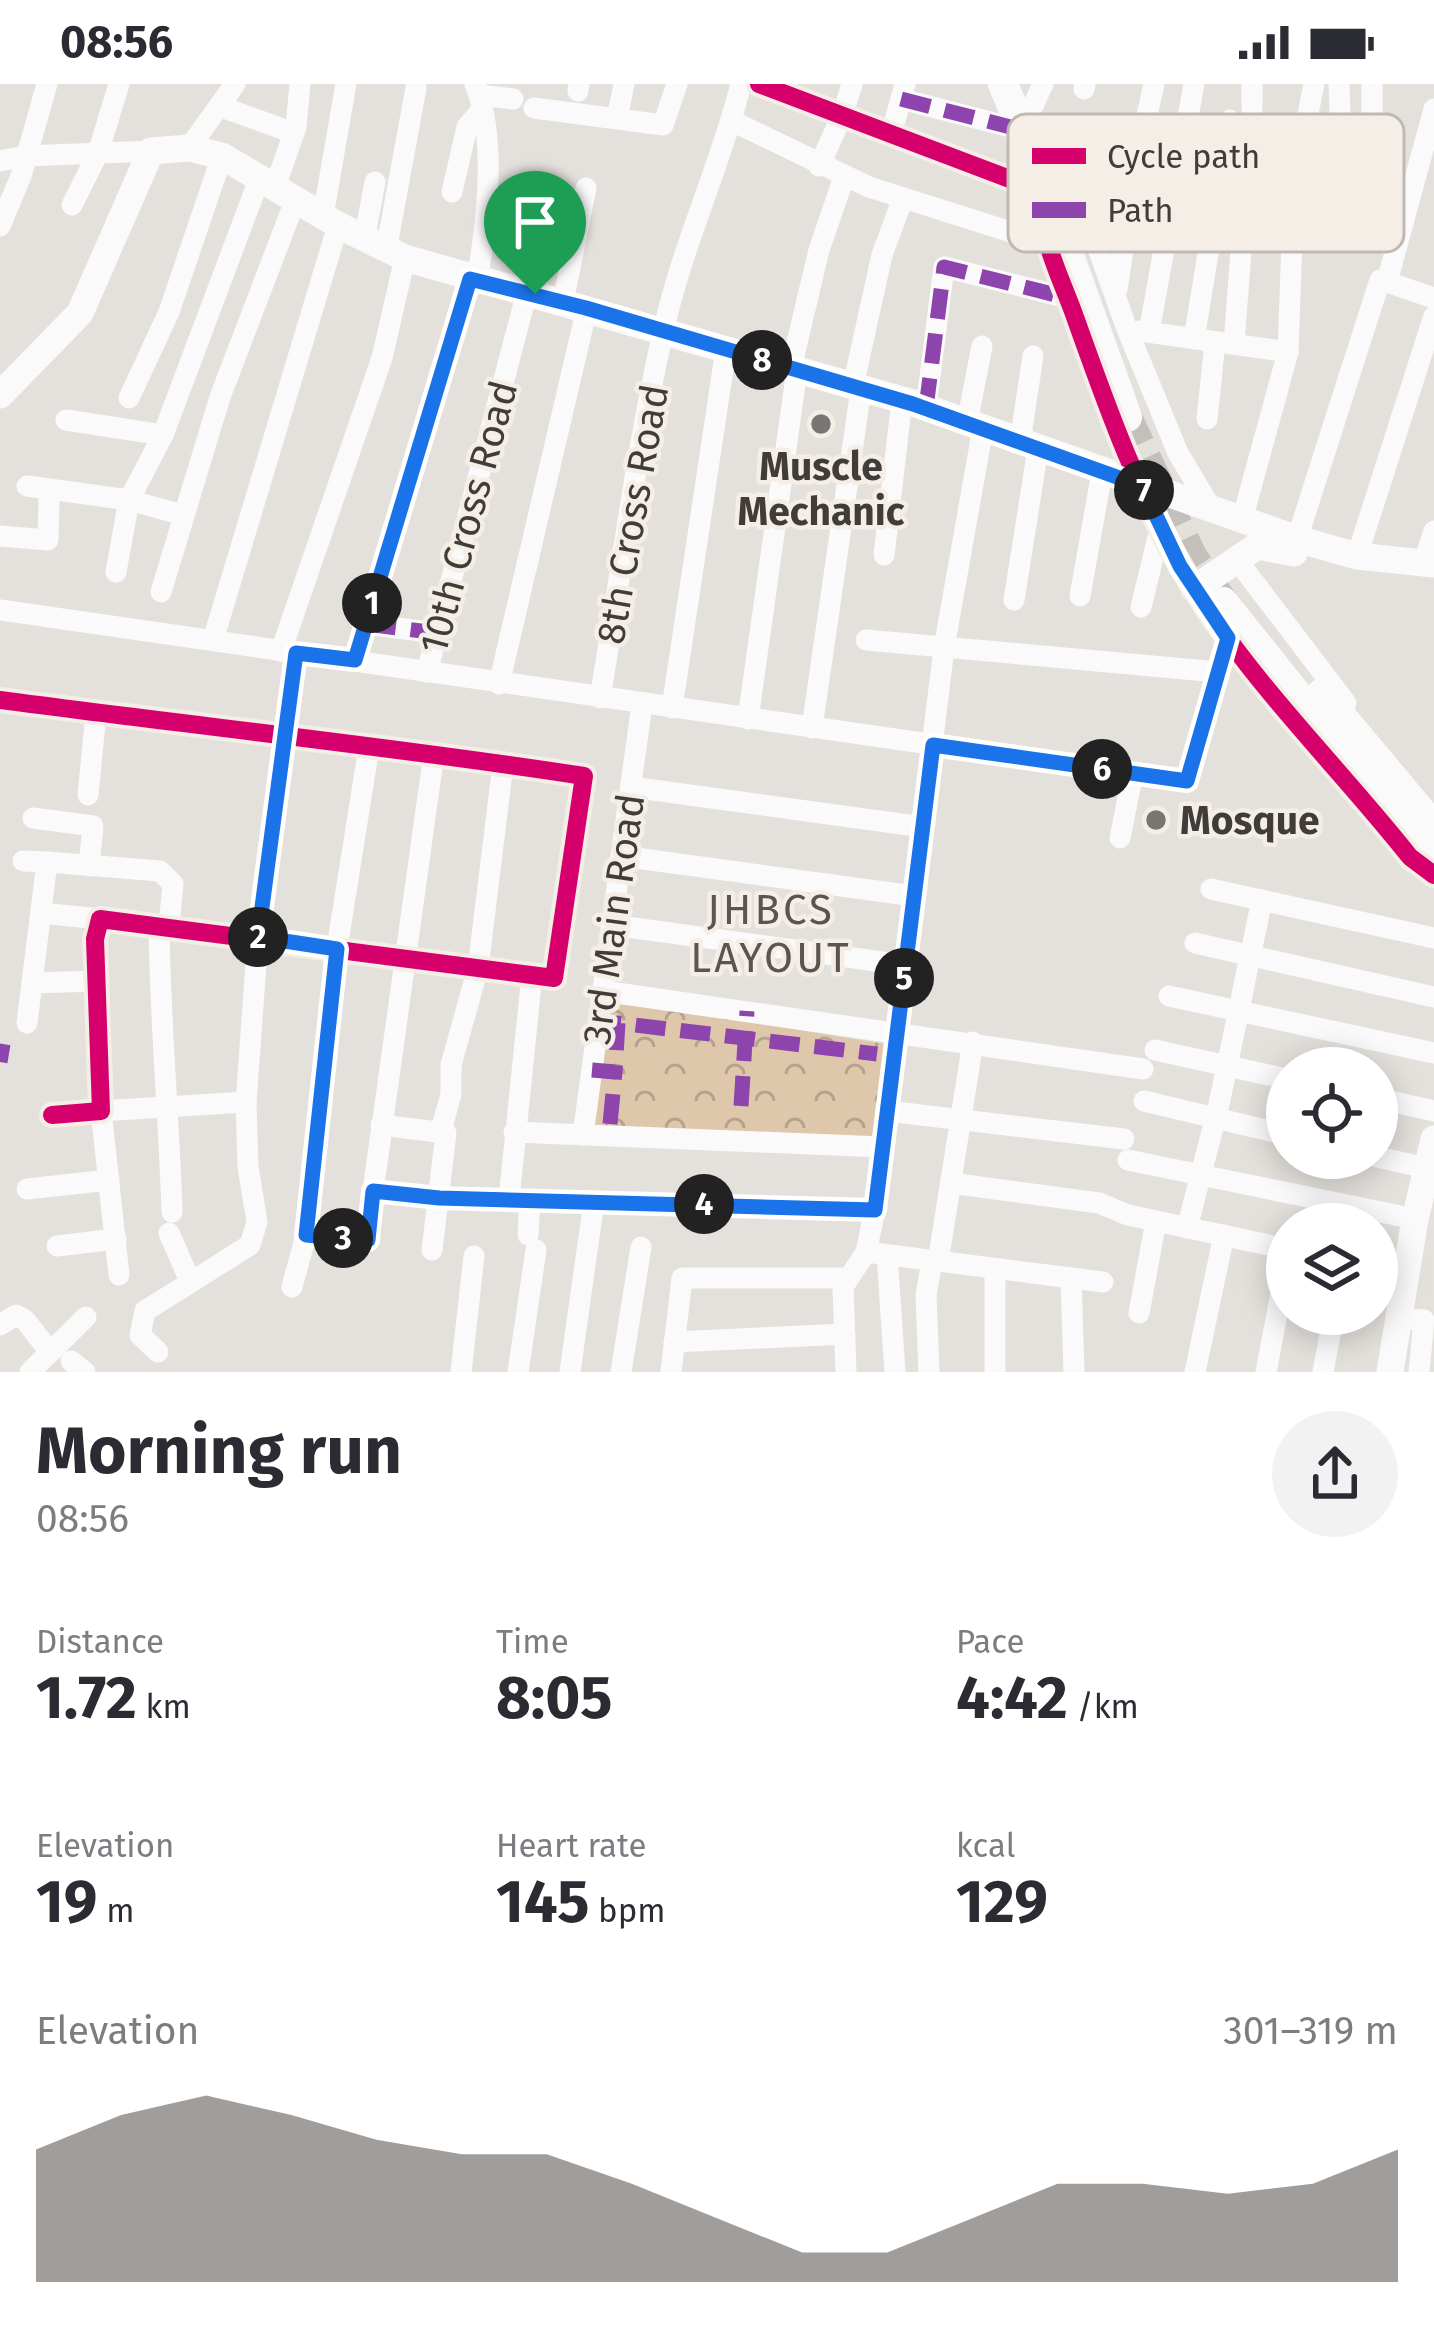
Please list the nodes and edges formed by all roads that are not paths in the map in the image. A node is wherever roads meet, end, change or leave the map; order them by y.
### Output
1 (47, 84) edge
2 (119, 84) edge
3 (235, 84) edge
4 (300, 84) edge
5 (346, 84) edge
6 (625, 84) edge
7 (677, 84) edge
8 (741, 84) edge
9 (759, 84) edge
10 (852, 84) edge
11 (1003, 84) edge
12 (1154, 84) edge
13 (1194, 84) edge
14 (1252, 84) edge
15 (1314, 84) edge
16 (1339, 84) edge
17 (416, 88) dead end
18 (903, 91) edge
19 (479, 96) edge
20 (1029, 103) edge
21 (219, 106) junction
22 (1252, 109) dead end
23 (1434, 109) edge
24 (1147, 114) edge
25 (1187, 114) edge
26 (1308, 114) edge
27 (1340, 114) edge
28 (842, 116) junction
29 (616, 118) junction
30 (732, 121) junction
31 (294, 133) junction
32 (890, 135) junction
33 (189, 148) junction
34 (151, 151) junction
35 (98, 153) junction
36 (26, 156) junction
37 (222, 156) junction
38 (0, 160) edge
39 (819, 166) junction
40 (844, 177) junction
41 (1008, 178) edge
42 (375, 182) dead end
43 (276, 188) junction
44 (586, 188) dead end
45 (452, 192) dead end
46 (552, 196) dead end
47 (903, 198) junction
48 (72, 205) dead end
49 (1404, 219) edge
50 (330, 221) junction
51 (0, 226) edge
52 (1008, 231) edge
53 (385, 250) junction
54 (1052, 252) edge
55 (1075, 252) edge
56 (1100, 252) edge
57 (1123, 252) edge
58 (1156, 252) edge
59 (1220, 252) edge
60 (1240, 252) edge
61 (1292, 252) edge
62 (1395, 252) edge
63 (474, 279) junction
64 (1387, 282) junction
65 (1116, 295) junction
66 (1068, 298) junction
67 (1434, 298) edge
68 (553, 299) junction
69 (1434, 316) edge
70 (663, 331) junction
71 (1138, 331) junction
72 (1214, 342) junction
73 (982, 346) dead end
74 (726, 349) junction
75 (1288, 352) junction
76 (1033, 356) dead end
77 (794, 369) junction
78 (857, 387) junction
79 (0, 394) edge
80 (128, 398) dead end
81 (914, 404) junction
82 (1135, 414) tunnel mouth
83 (1208, 419) dead end
84 (66, 421) dead end
85 (975, 425) junction
86 (163, 435) junction
87 (1029, 446) junction
88 (1102, 472) junction
89 (27, 486) dead end
90 (1142, 486) junction
91 (49, 500) dead end
92 (129, 500) junction
93 (1212, 510) junction
94 (183, 514) junction
95 (1242, 520) junction
96 (1161, 524) junction
97 (1434, 530) edge
98 (0, 536) edge
99 (1297, 539) junction
100 (884, 555) dead end
101 (1357, 556) junction
102 (1430, 568) edge
103 (116, 572) dead end
104 (1224, 587) junction
105 (161, 592) dead end
106 (1080, 596) dead end
107 (1014, 600) dead end
108 (1141, 607) dead end
109 (0, 610) edge
110 (366, 624) junction
111 (437, 633) junction
112 (1228, 638) junction
113 (212, 640) junction
114 (866, 640) dead end
115 (944, 648) junction
116 (289, 652) junction
117 (355, 660) junction
118 (427, 672) junction
119 (1218, 672) junction
120 (499, 684) junction
121 (600, 698) junction
122 (0, 700) edge
123 (642, 704) junction
124 (671, 708) junction
125 (96, 713) junction
126 (748, 719) junction
127 (812, 728) junction
128 (284, 738) junction
129 (933, 745) junction
130 (369, 747) junction
131 (434, 753) junction
132 (503, 764) junction
133 (1133, 773) junction
134 (631, 787) junction
135 (1434, 806) edge
136 (91, 813) junction
137 (33, 818) dead end
138 (923, 827) junction
139 (1434, 827) edge
140 (1120, 838) dead end
141 (621, 856) junction
142 (23, 862) dead end
143 (47, 862) junction
144 (89, 866) junction
145 (1434, 866) edge
146 (1434, 875) edge
147 (1211, 890) dead end
148 (914, 896) junction
149 (1262, 901) junction
150 (41, 913) junction
151 (100, 919) junction
152 (164, 926) junction
153 (612, 926) junction
154 (258, 937) junction
155 (1434, 938) edge
156 (1195, 943) dead end
157 (337, 949) junction
158 (1250, 956) junction
159 (406, 958) junction
160 (905, 965) junction
161 (478, 968) junction
162 (532, 975) junction
163 (97, 981) junction
164 (32, 982) junction
165 (603, 991) junction
166 (1169, 996) dead end
167 (1434, 997) edge
168 (1238, 1011) junction
169 (27, 1023) dead end
170 (897, 1031) junction
171 (973, 1042) junction
172 (1434, 1053) edge
173 (1227, 1066) junction
174 (1266, 1074) edge
175 (1144, 1101) dead end
176 (245, 1102) junction
177 (1398, 1103) edge
178 (169, 1108) junction
179 (101, 1111) junction
180 (887, 1111) junction
181 (1434, 1111) edge
182 (52, 1115) dead end
183 (961, 1118) junction
184 (1216, 1118) junction
185 (381, 1125) junction
186 (1266, 1130) edge
187 (441, 1131) junction
188 (514, 1132) junction
189 (583, 1135) junction
190 (1434, 1139) edge
191 (883, 1147) junction
192 (1398, 1161) edge
193 (1427, 1168) junction
194 (1201, 1175) junction
195 (109, 1180) junction
196 (951, 1183) junction
197 (27, 1190) dead end
198 (373, 1191) junction
199 (439, 1198) junction
200 (519, 1199) junction
201 (594, 1201) junction
202 (875, 1210) junction
203 (1415, 1219) junction
204 (1156, 1221) junction
205 (1187, 1228) junction
206 (306, 1235) junction
207 (1224, 1235) junction
208 (116, 1239) junction
209 (1266, 1244) edge
210 (58, 1246) dead end
211 (641, 1247) dead end
212 (432, 1250) dead end
213 (877, 1254) junction
214 (474, 1256) dead end
215 (935, 1262) junction
216 (995, 1269) junction
217 (1398, 1272) edge
218 (1405, 1274) junction
219 (119, 1275) dead end
220 (848, 1278) junction
221 (1071, 1278) junction
222 (190, 1281) junction
223 (1103, 1282) dead end
224 (292, 1286) dead end
225 (1138, 1313) dead end
226 (86, 1317) dead end
227 (1418, 1319) edge
228 (0, 1325) edge
229 (844, 1334) junction
230 (1273, 1335) edge
231 (1330, 1335) edge
232 (674, 1342) junction
233 (158, 1352) dead end
234 (1191, 1360) edge
235 (69, 1362) edge
236 (30, 1372) edge
237 (460, 1372) edge
238 (518, 1372) edge
239 (570, 1372) edge
240 (621, 1372) edge
241 (671, 1372) edge
242 (846, 1372) edge
243 (895, 1372) edge
244 (929, 1372) edge
245 (995, 1372) edge
246 (1074, 1372) edge
247 (1266, 1372) edge
248 (1323, 1372) edge
249 (1390, 1372) edge
250 (1419, 1372) edge

1 - 36 street
2 - 35 street
3 - 21 street
4 - 31 street
5 - 50 street
6 - 29 street
7 - 29 street
8 - 30 street, 8th Cross Road
9 - 28 street
10 - 28 street
11 - 20 highway
12 - 24 street
13 - 25 street
14 - 22 street
15 - 26 street
16 - 27 street
17 - 53 street
18 - 20 street
18 - 32 street
19 - 29 street
19 - 45 street
19 - 63 street
21 - 31 street
21 - 33 street
23 - 49 street
28 - 32 street
28 - 39 street
30 - 39 street
30 - 70 street, 8th Cross Road
31 - 43 street
32 - 41 street
33 - 34 main road
33 - 37 main road
34 - 35 street
34 - 79 main road
35 - 36 street
35 - 48 street
36 - 38 street
36 - 51 street
37 - 43 main road
37 - 80 street
39 - 40 street
40 - 47 street
40 - 77 street
42 - 53 street
43 - 50 main road
43 - 86 street
43 - 94 street
44 - 68 street
46 - 68 street
47 - 52 street
47 - 78 street
50 - 53 main road
50 - 113 street
53 - 63 main road
53 - 116 street
54 - 66 street
55 - 82 highway
56 - 65 street
57 - 65 street
58 - 71 street
59 - 72 street
60 - 72 street
61 - 75 street
62 - 64 street
63 - 68 main road
63 - 110 street
64 - 67 street
64 - 99 street
65 - 71 street
66 - 81 street
66 - 90 street
68 - 70 main road
68 - 111 street, 10th Cross Road
68 - 120 street
69 - 101 street
70 - 74 main road
70 - 121 street, 8th Cross Road
71 - 72 street
71 - 93 street
72 - 75 street
72 - 83 street
73 - 85 street
74 - 77 main road
74 - 124 street
75 - 95 street
76 - 87 street
77 - 78 main road
77 - 126 street
78 - 81 main road
78 - 127 street
81 - 85 main road
81 - 100 street
84 - 86 street
85 - 87 main road
85 - 115 street
86 - 92 street
87 - 88 main road
87 - 107 street
88 - 90 main road
88 - 106 street
89 - 92 street
90 - 93 main road
90 - 96 street
91 - 98 street
92 - 94 street
92 - 103 street
93 - 95 main road
94 - 105 street
95 - 99 main road
96 - 104 street
96 - 108 street
97 - 102 street
99 - 101 main road
101 - 102 main road
102 - 104 main road
104 - 112 street
104 - 135 street
104 - 139 highway
104 - 145 highway
109 - 113 street
110 - 111 street
110 - 117 street
111 - 118 street, 10th Cross Road
112 - 119 street
112 - 146 street
113 - 116 street
114 - 115 street
115 - 119 street
115 - 129 street
116 - 117 street
116 - 128 street
117 - 118 street
118 - 120 street
119 - 133 street
120 - 121 street
121 - 123 street
122 - 125 street
123 - 124 street
123 - 134 street, 3rd Main Road
124 - 126 street
125 - 128 street
125 - 136 street
126 - 127 street
127 - 129 street
128 - 130 street
128 - 154 street
129 - 133 street
129 - 138 street
130 - 131 street
130 - 157 street
131 - 132 street
131 - 159 street
132 - 161 street
132 - 162 street
133 - 140 street
134 - 138 street
134 - 141 street, 3rd Main Road
136 - 137 street
136 - 144 street
138 - 148 street
141 - 148 street
141 - 153 street, 3rd Main Road
142 - 143 street
143 - 144 street
143 - 150 street
144 - 152 street
147 - 149 street
148 - 160 street
149 - 155 street
149 - 158 street
150 - 151 street
150 - 164 street
151 - 152 street
151 - 163 street
152 - 154 street
152 - 178 street
153 - 160 street
153 - 165 street, 3rd Main Road
154 - 157 street
154 - 176 street
156 - 158 street
157 - 159 street
157 - 206 street
158 - 167 street
158 - 168 street
159 - 161 street
159 - 185 street
160 - 170 street
161 - 162 street
161 - 187 street
162 - 188 street
163 - 164 street
163 - 179 street
164 - 169 street
165 - 170 street
165 - 189 street, 3rd Main Road
166 - 168 street
168 - 172 street
168 - 173 street
170 - 171 street
170 - 180 street
171 - 173 street
171 - 183 street
173 - 174 street
173 - 184 street
175 - 184 street
176 - 178 street
176 - 222 street
177 - 181 street
178 - 179 street
178 - 222 street
179 - 182 street
179 - 195 street
180 - 183 street
180 - 191 street
183 - 194 street
183 - 196 street
184 - 186 street
184 - 194 street
185 - 187 street
185 - 198 street
187 - 199 street
188 - 189 street
188 - 200 street
189 - 191 street
190 - 193 main road
191 - 202 street
192 - 193 street
193 - 203 main road
194 - 203 street
194 - 205 street
195 - 197 street
195 - 208 street
196 - 204 street
196 - 215 street
198 - 199 street
198 - 206 street
199 - 200 street
199 - 212 street
200 - 201 street
200 - 238 street
201 - 202 street
201 - 239 street
202 - 213 street
203 - 218 main road
204 - 205 street
204 - 225 street
205 - 207 street
206 - 224 street
207 - 209 street
207 - 234 street
208 - 210 street
208 - 219 street
211 - 240 street
213 - 215 street
213 - 220 street
213 - 243 street
214 - 237 street
215 - 216 street
215 - 244 street
216 - 221 street
216 - 245 street
217 - 218 street
218 - 227 main road
220 - 229 street
220 - 232 street
221 - 223 street
221 - 246 street
222 - 233 street
226 - 235 street
227 - 249 main road
227 - 250 street
228 - 235 street
229 - 232 street
229 - 242 street
230 - 247 street
231 - 248 street
232 - 241 street
235 - 236 street

